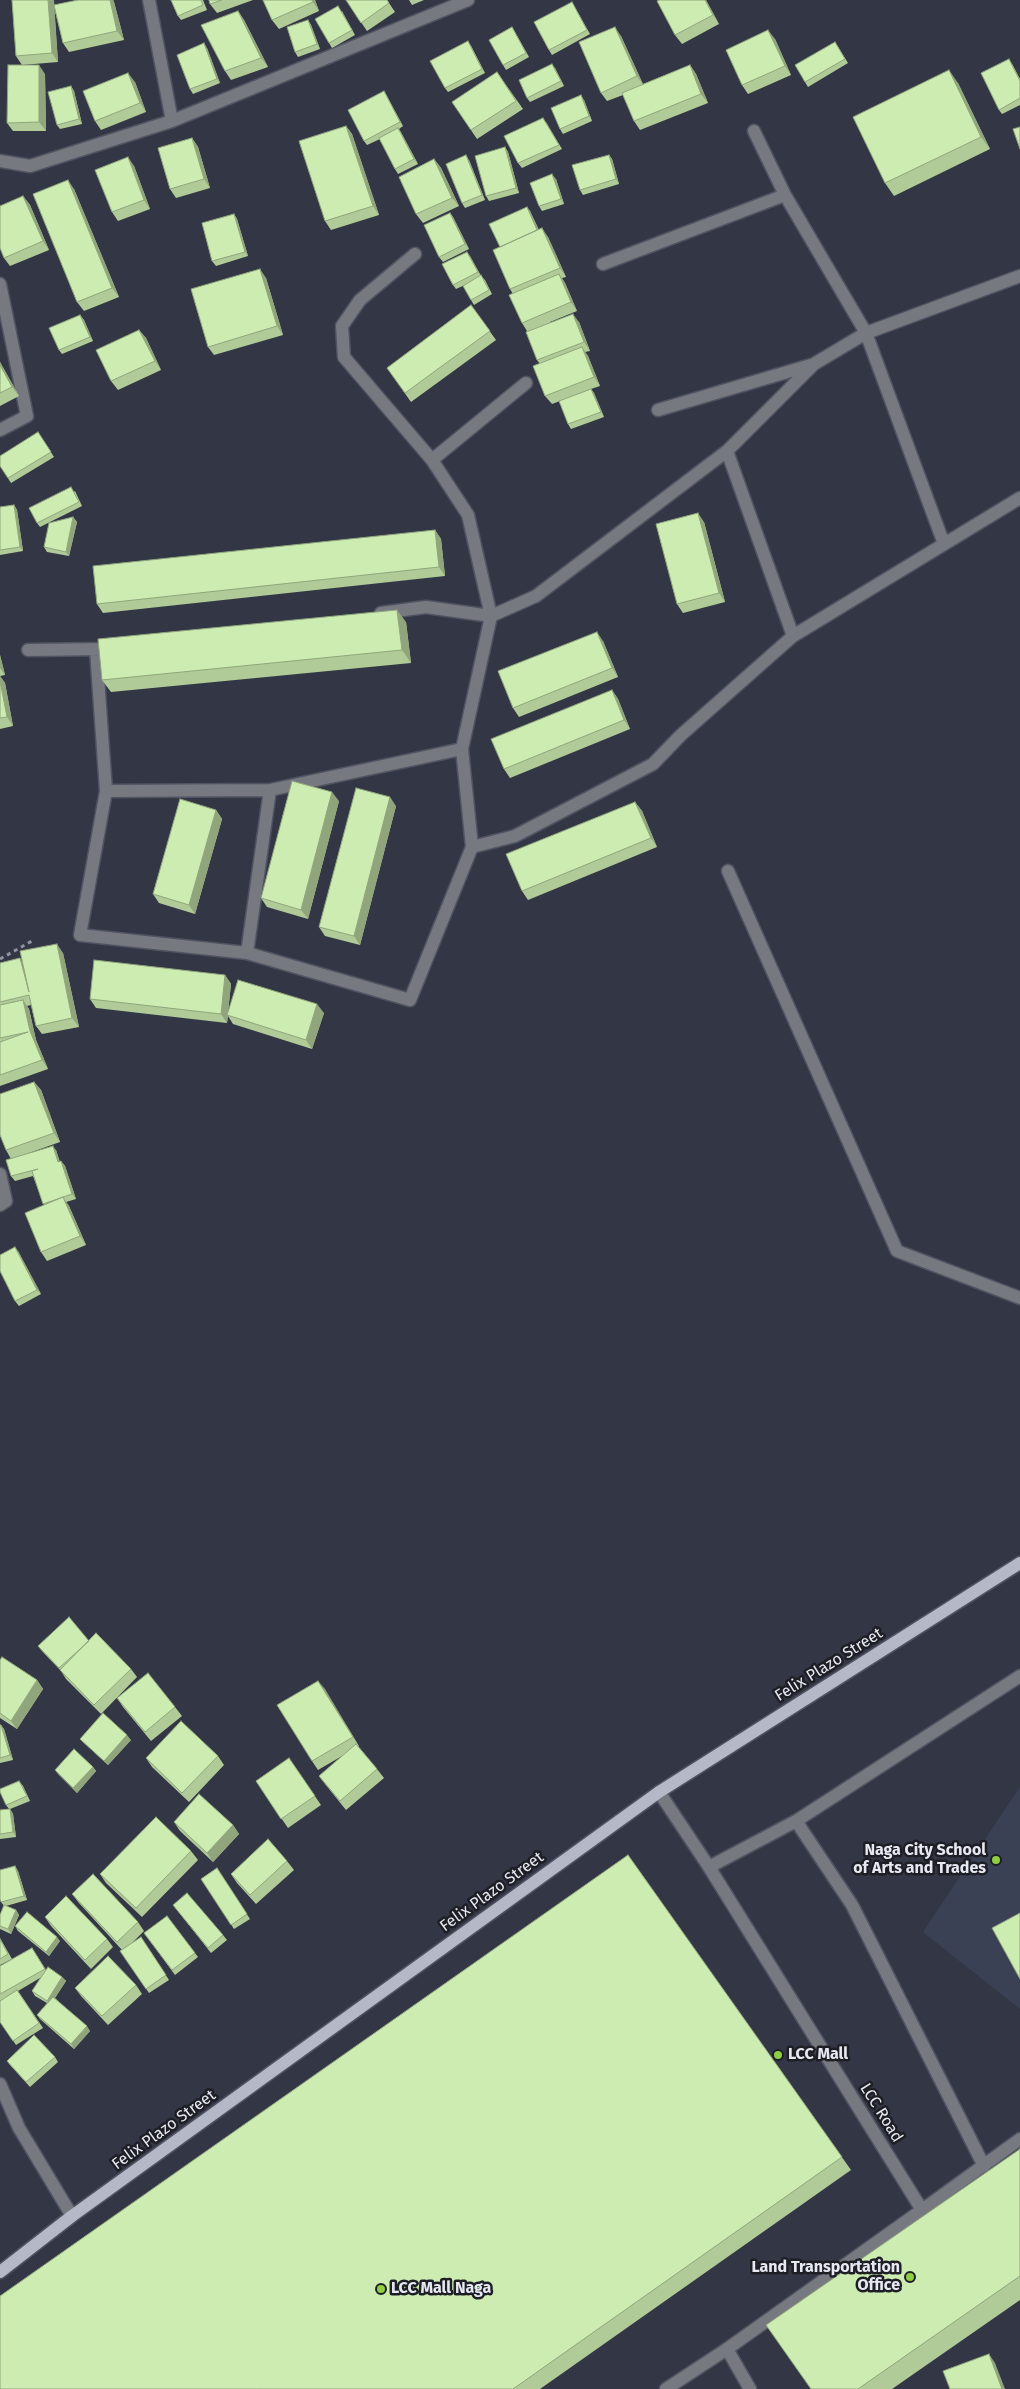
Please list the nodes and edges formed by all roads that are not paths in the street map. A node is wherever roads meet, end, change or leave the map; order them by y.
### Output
1 (149, 0) edge
2 (468, 0) edge
3 (172, 121) junction
4 (754, 131) dead end
5 (0, 161) edge
6 (785, 195) junction
7 (415, 254) dead end
8 (603, 264) dead end
9 (1020, 276) edge
10 (0, 284) edge
11 (866, 333) junction
12 (814, 364) junction
13 (526, 383) dead end
14 (658, 410) dead end
15 (0, 430) edge
16 (727, 451) junction
17 (432, 460) junction
18 (1020, 498) edge
19 (944, 544) junction
20 (368, 615) edge
21 (491, 616) junction
22 (793, 636) junction
23 (115, 647) edge
24 (28, 650) dead end
25 (96, 650) junction
26 (462, 749) junction
27 (270, 790) junction
28 (106, 791) junction
29 (472, 847) junction
30 (728, 871) dead end
31 (247, 953) junction
32 (0, 1174) edge
33 (0, 1205) edge
34 (1020, 1298) edge
35 (1020, 1563) edge
36 (1020, 1676) edge
37 (659, 1792) junction
38 (796, 1821) junction
39 (709, 1867) junction
40 (0, 2084) edge
41 (1020, 2139) edge
42 (984, 2166) junction
43 (922, 2210) junction
44 (72, 2216) junction
45 (0, 2272) edge
46 (727, 2349) junction
47 (666, 2389) edge
48 (750, 2389) edge

1 - 3 street
2 - 3 street
3 - 5 street
4 - 6 street
6 - 8 street
6 - 11 street
7 - 17 street
9 - 11 street
10 - 15 street
11 - 12 street
11 - 19 street
12 - 14 street
12 - 16 street
13 - 17 street
16 - 21 street
16 - 22 street
17 - 21 street
18 - 19 street
19 - 22 street
20 - 21 street
21 - 26 street
22 - 29 street
23 - 25 street
24 - 25 street
25 - 28 street
26 - 27 street
26 - 29 street
27 - 28 street
27 - 31 street
28 - 31 street
29 - 31 street
30 - 34 street
32 - 33 street
35 - 37 main road, Felix Plazo Street
36 - 38 street
37 - 39 street, LCC Road
37 - 44 main road, Felix Plazo Street
38 - 39 street
38 - 42 street
39 - 43 street, LCC Road
40 - 44 street
41 - 42 street
42 - 43 street
43 - 46 street
44 - 45 main road, Felix Plazo Street
46 - 47 street
46 - 48 street

